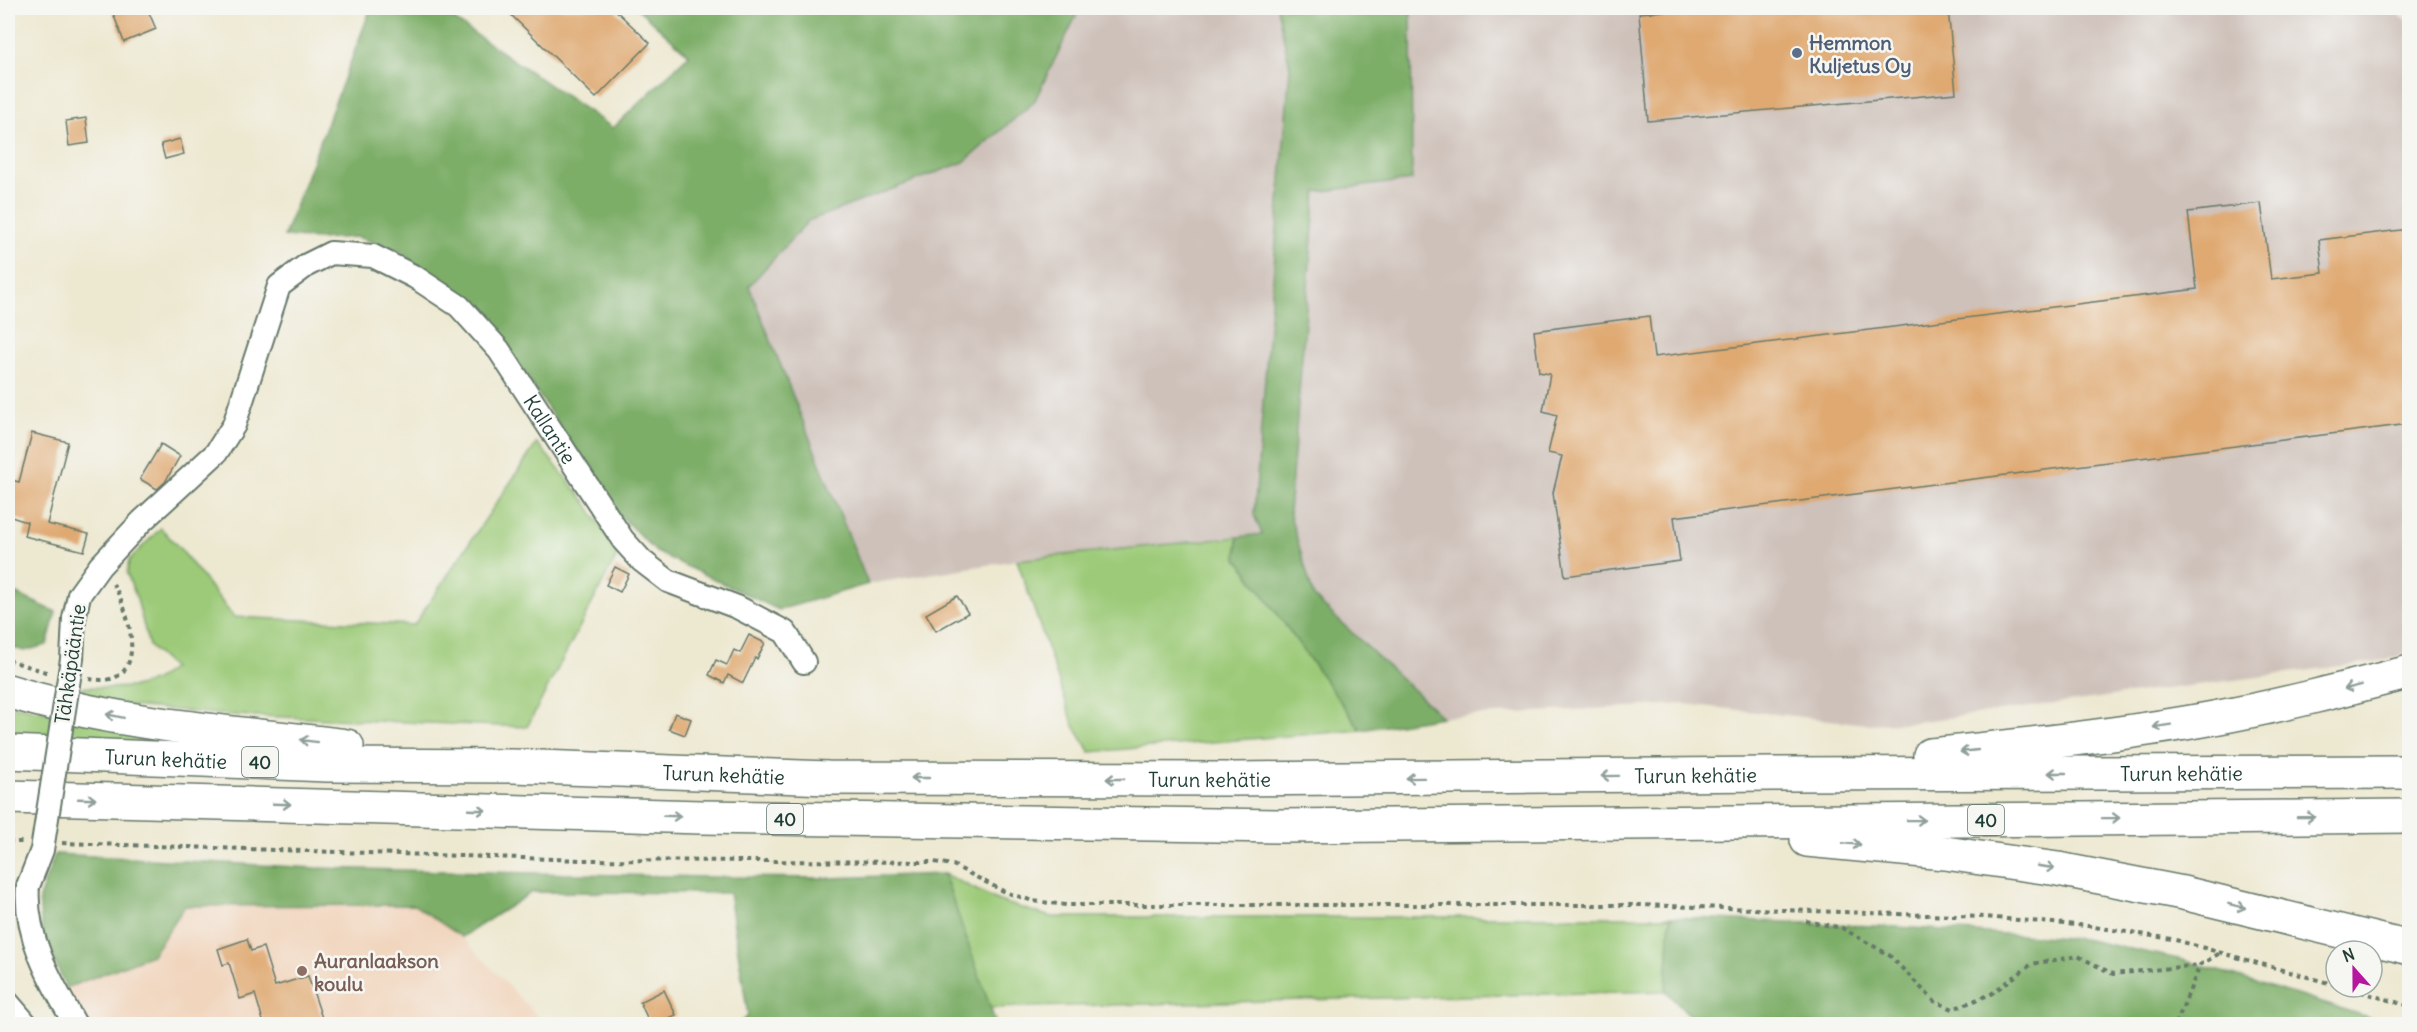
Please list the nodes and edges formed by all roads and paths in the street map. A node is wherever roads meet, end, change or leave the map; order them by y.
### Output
1 (279, 286) joint
2 (804, 662) dead end
3 (2409, 672) edge
4 (8, 691) edge
5 (8, 752) edge
6 (513, 766) junction
7 (2409, 772) edge
8 (1773, 774) junction
9 (8, 797) edge
10 (2409, 816) edge
11 (1563, 822) junction
12 (8, 842) edge
13 (34, 842) dead end
14 (56, 843) dead end
15 (1806, 921) dead end
16 (2409, 948) edge
17 (2221, 952) junction
18 (2200, 965) junction
19 (2324, 982) edge
20 (2384, 999) edge
21 (8, 1002) edge
22 (2409, 1006) edge
23 (26, 1024) edge
24 (75, 1024) edge
25 (2176, 1024) edge

1 - 2 street, Kallantie
1 - 24 street, Tähkäpääntie, bridge
3 -> 8 highway
6 -> 4 highway
5 - 6 highway, Turun kehätie / 40
8 -> 6 highway, Turun kehätie / 40
7 -> 8 highway, Turun kehätie / 40
9 -> 11 highway, 40
11 -> 10 highway, 40
11 -> 16 highway
12 - 13 path
14 - 17 path
15 - 18 path
17 - 18 path
17 - 19 path
18 - 25 path
20 - 22 path
21 - 23 street

